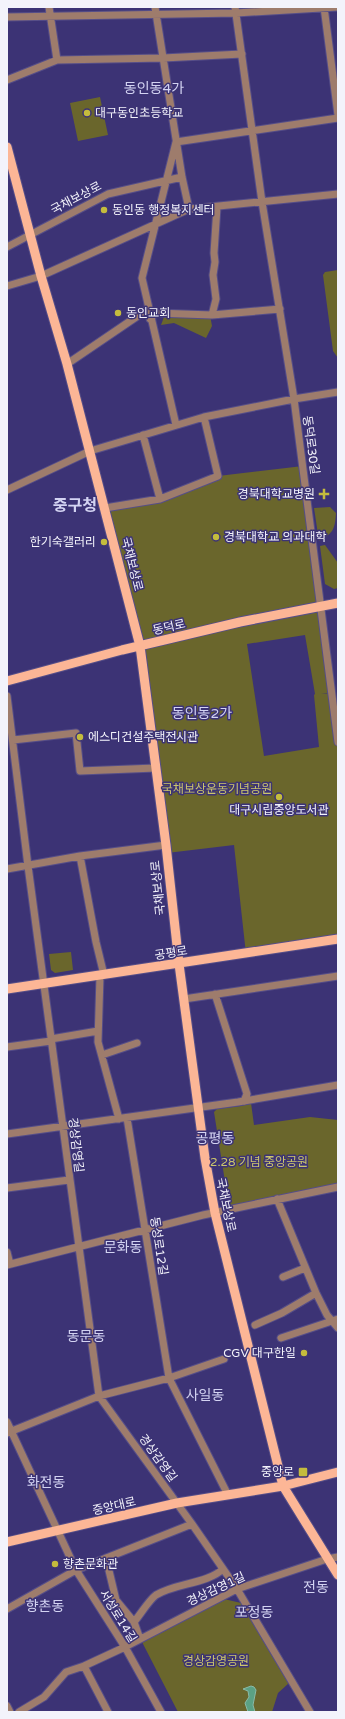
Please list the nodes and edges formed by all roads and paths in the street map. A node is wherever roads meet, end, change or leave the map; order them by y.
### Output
1 (49, 7) edge
2 (338, 7) edge
3 (324, 8) edge
4 (236, 10) edge
5 (156, 11) edge
6 (49, 16) junction
7 (7, 17) edge
8 (242, 54) junction
9 (163, 58) junction
10 (57, 60) junction
11 (7, 80) edge
12 (338, 115) edge
13 (338, 118) edge
14 (252, 130) junction
15 (176, 142) junction
16 (7, 147) edge
17 (182, 178) junction
18 (166, 181) junction
19 (338, 194) edge
20 (262, 202) junction
21 (217, 206) junction
22 (190, 210) junction
23 (155, 225) junction
24 (31, 236) junction
25 (7, 247) edge
26 (41, 276) junction
27 (7, 286) edge
28 (280, 309) junction
29 (212, 315) junction
30 (150, 319) junction
31 (67, 364) junction
32 (338, 392) edge
33 (294, 399) junction
34 (204, 418) junction
35 (176, 425) junction
36 (143, 435) junction
37 (90, 450) junction
38 (7, 490) edge
39 (160, 499) junction
40 (105, 508) junction
41 (338, 603) edge
42 (320, 607) junction
43 (140, 646) junction
44 (7, 681) edge
45 (7, 696) edge
46 (336, 707) edge
47 (13, 740) junction
48 (338, 742) edge
49 (156, 768) junction
50 (166, 845) junction
51 (80, 856) junction
52 (28, 866) junction
53 (7, 869) edge
54 (338, 939) edge
55 (179, 964) junction
56 (102, 976) junction
57 (338, 976) edge
58 (44, 983) junction
59 (7, 989) edge
60 (215, 994) junction
61 (184, 999) junction
62 (98, 1031) junction
63 (51, 1040) junction
64 (137, 1043) dead end
65 (7, 1047) edge
66 (102, 1055) junction
67 (338, 1086) edge
68 (244, 1100) junction
69 (199, 1107) junction
70 (127, 1118) junction
71 (118, 1119) junction
72 (62, 1126) junction
73 (7, 1134) edge
74 (69, 1180) junction
75 (338, 1186) edge
76 (7, 1188) edge
77 (277, 1199) junction
78 (215, 1213) junction
79 (144, 1229) junction
80 (79, 1247) junction
81 (7, 1252) edge
82 (8, 1264) edge
83 (305, 1268) junction
84 (283, 1278) dead end
85 (316, 1293) junction
86 (335, 1319) edge
87 (256, 1325) dead end
88 (338, 1328) edge
89 (281, 1338) dead end
90 (224, 1359) dead end
91 (169, 1378) junction
92 (98, 1396) junction
93 (7, 1422) edge
94 (9, 1432) edge
95 (338, 1472) edge
96 (283, 1486) junction
97 (228, 1495) junction
98 (177, 1503) junction
99 (192, 1524) junction
100 (58, 1531) junction
101 (7, 1542) edge
102 (338, 1557) edge
103 (106, 1558) junction
104 (327, 1558) junction
105 (223, 1569) junction
106 (76, 1570) junction
107 (338, 1575) edge
108 (236, 1589) junction
109 (7, 1609) edge
110 (134, 1622) junction
111 (140, 1639) junction
112 (124, 1647) junction
113 (84, 1666) junction
114 (7, 1706) edge
115 (10, 1712) edge
116 (19, 1712) edge
117 (108, 1712) edge
118 (161, 1712) edge
119 (310, 1712) edge

1 - 6 street
2 - 3 street
3 - 4 street
3 - 12 street
4 - 5 street
4 - 8 street, 동덕로30길
5 - 6 street
5 - 9 street
6 - 7 street
6 - 10 street
8 - 9 street
8 - 14 street, 동덕로30길
9 - 10 street
9 - 15 street
10 - 11 street
13 - 14 street
14 - 15 street
14 - 20 street, 동덕로30길
15 - 17 street
15 - 18 street
16 - 24 main road, 국채보상로
17 - 18 street, 국채보상로
17 - 22 street
18 - 23 street
18 - 24 street, 국채보상로
19 - 20 street
20 - 21 street
20 - 28 street, 동덕로30길
21 - 22 street
21 - 29 street
22 - 23 street
23 - 26 street
23 - 30 street
24 - 25 street, 국채보상로
24 - 26 main road, 국채보상로
26 - 27 street
26 - 31 main road, 국채보상로
28 - 29 street
28 - 33 street, 동덕로30길
29 - 30 street
30 - 31 street
30 - 35 street
31 - 37 main road, 국채보상로
32 - 33 street
33 - 34 street
33 - 42 street, 동덕로30길
34 - 35 street
34 - 39 street
35 - 36 street
36 - 37 street
36 - 39 street
37 - 38 street
37 - 40 main road, 국채보상로
39 - 40 street
40 - 43 main road, 국채보상로
41 - 42 main road, 동덕로
42 - 43 main road, 동덕로
42 - 46 street, 동덕로30길
43 - 44 main road, 동덕로
43 - 49 main road, 국채보상로
45 - 47 street, 경상감영길
46 - 48 street, 동덕로30길
47 - 49 street
47 - 52 street, 경상감영길
49 - 50 main road, 국채보상로
50 - 51 street
50 - 55 main road, 국채보상로
51 - 52 street
51 - 56 street
52 - 53 street
52 - 58 street, 경상감영길
54 - 55 main road, 공평로
55 - 56 main road, 공평로
55 - 61 main road, 국채보상로
56 - 58 main road, 공평로
56 - 62 street
57 - 60 street
58 - 59 main road, 공평로
58 - 63 street, 경상감영길
60 - 61 street
60 - 68 street
61 - 69 main road, 국채보상로
62 - 63 street
62 - 66 street
63 - 65 street
63 - 72 street, 경상감영길
64 - 66 street
66 - 71 street
67 - 68 street
68 - 69 street
69 - 70 street
69 - 78 main road, 국채보상로
70 - 71 street
70 - 79 street, 동성로12길
71 - 72 street
72 - 73 street
72 - 74 street, 경상감영길
74 - 76 street
74 - 80 street, 경상감영길
75 - 77 street
77 - 78 street
77 - 83 street
78 - 79 street
78 - 96 main road, 국채보상로
79 - 80 street
79 - 91 street, 동성로12길
80 - 82 street
80 - 92 street, 경상감영길
81 - 82 street
83 - 84 street
83 - 85 street
85 - 86 street
85 - 87 street
86 - 88 street
86 - 89 street
90 - 91 street
91 - 92 street
91 - 97 street
92 - 94 street
92 - 98 street, 경상감영길
93 - 94 street, 서성로14길
94 - 100 street, 서성로14길
95 - 96 main road, 중앙대로
96 - 97 main road, 중앙대로
96 - 104 main road, 국채보상로
97 - 98 main road, 중앙대로
98 - 99 street, 경상감영길
98 - 100 main road, 중앙대로
99 - 103 street
99 - 105 street, 경상감영길
100 - 101 main road, 중앙대로
100 - 106 street, 서성로14길
102 - 104 street
103 - 106 street
103 - 110 street
104 - 107 main road, 국채보상로
104 - 108 street, 경상감영1길
105 - 108 street, 경상감영길
105 - 110 street
106 - 109 street
106 - 112 street, 서성로14길
108 - 111 street, 경상감영1길
108 - 119 street, 경상감영길
110 - 111 street
111 - 112 street, 경상감영1길
112 - 113 street, 경상감영1길
112 - 118 street, 서성로14길
113 - 116 street, 경상감영1길
113 - 117 street
114 - 115 street

